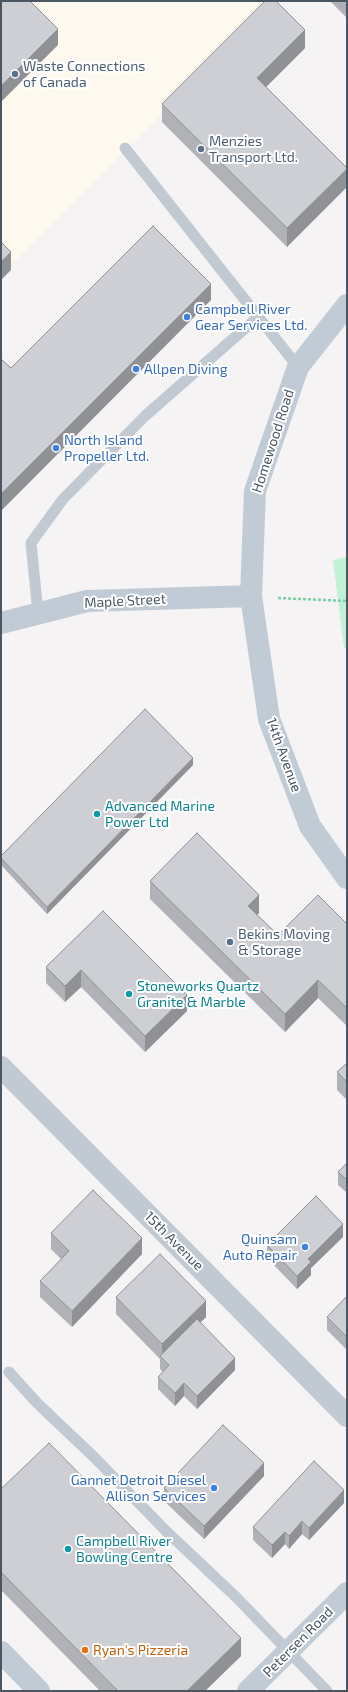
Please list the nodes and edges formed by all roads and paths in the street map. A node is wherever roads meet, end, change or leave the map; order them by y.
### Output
1 (125, 148) dead end
2 (347, 305) edge
3 (258, 317) junction
4 (298, 367) junction
5 (251, 596) junction
6 (347, 601) edge
7 (38, 613) junction
8 (1, 623) edge
9 (347, 878) edge
10 (1, 1067) edge
11 (9, 1372) dead end
12 (347, 1416) edge
13 (347, 1593) edge
14 (288, 1651) junction
15 (1, 1652) edge
16 (39, 1691) edge
17 (248, 1691) edge
18 (327, 1691) edge

1 - 3 lane
2 - 4 main road, Homewood Road
3 - 4 lane
3 - 7 lane
4 - 5 main road, Homewood Road
5 - 6 path
5 - 7 main road, Maple Street
5 - 9 main road, 14th Avenue
7 - 8 main road, Maple Street
10 - 12 street, 15th Avenue
11 - 14 lane
13 - 14 main road, Petersen Road
14 - 17 main road, Petersen Road
14 - 18 lane
15 - 16 main road

